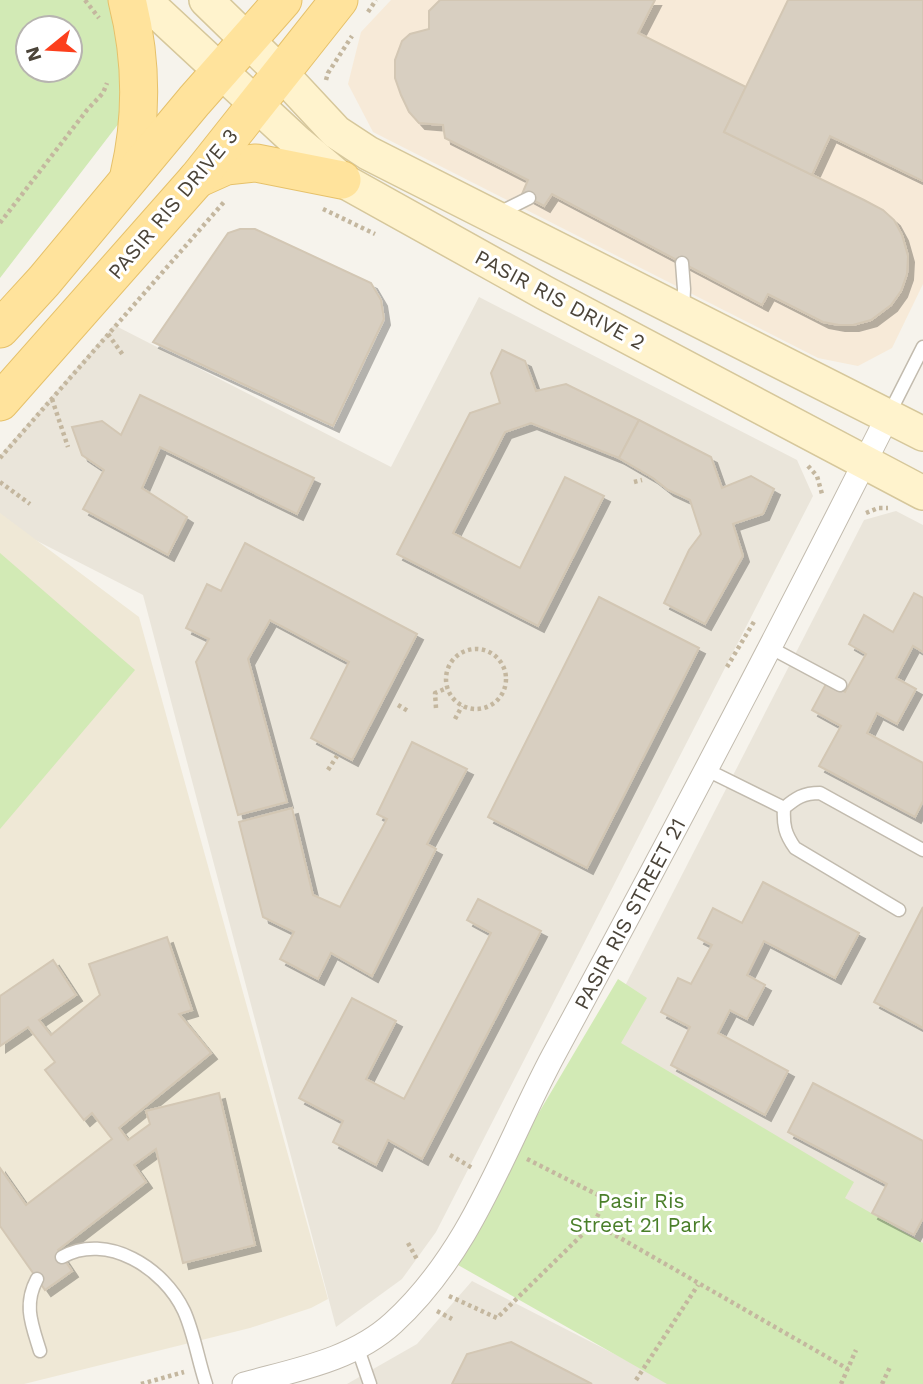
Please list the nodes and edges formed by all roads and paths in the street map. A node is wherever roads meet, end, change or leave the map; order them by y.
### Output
1 (127, 0) edge
2 (145, 0) edge
3 (206, 0) edge
4 (283, 0) edge
5 (376, 0) edge
6 (352, 17) edge
7 (247, 40) junction
8 (222, 71) junction
9 (281, 73) junction
10 (326, 80) dead end
11 (108, 81) dead end
12 (257, 104) junction
13 (197, 179) junction
14 (128, 180) junction
15 (331, 194) junction
16 (529, 198) dead end
17 (229, 199) dead end
18 (494, 216) junction
19 (0, 223) edge
20 (381, 237) dead end
21 (682, 263) dead end
22 (683, 312) junction
23 (0, 329) edge
24 (108, 334) junction
25 (923, 347) edge
26 (123, 355) dead end
27 (52, 398) junction
28 (0, 402) edge
29 (888, 416) junction
30 (923, 434) edge
31 (68, 447) dead end
32 (0, 458) edge
33 (800, 458) dead end
34 (864, 463) junction
35 (642, 480) dead end
36 (0, 482) edge
37 (634, 482) dead end
38 (923, 493) edge
39 (825, 503) dead end
40 (30, 504) dead end
41 (761, 611) dead end
42 (769, 648) junction
43 (727, 667) dead end
44 (840, 685) dead end
45 (447, 688) junction
46 (398, 705) dead end
47 (462, 706) junction
48 (436, 708) dead end
49 (408, 711) dead end
50 (455, 719) dead end
51 (337, 756) dead end
52 (328, 770) dead end
53 (707, 770) junction
54 (783, 808) junction
55 (923, 850) edge
56 (899, 910) dead end
57 (508, 1149) junction
58 (450, 1155) dead end
59 (474, 1169) dead end
60 (594, 1223) junction
61 (408, 1243) dead end
62 (415, 1256) dead end
63 (62, 1257) dead end
64 (37, 1279) dead end
65 (698, 1285) junction
66 (428, 1287) junction
67 (441, 1313) dead end
68 (452, 1319) dead end
69 (358, 1349) junction
70 (856, 1350) dead end
71 (40, 1351) dead end
72 (890, 1367) dead end
73 (848, 1369) junction
74 (636, 1380) dead end
75 (206, 1384) edge
76 (244, 1384) edge
77 (370, 1384) edge
78 (841, 1384) edge
79 (882, 1384) edge

1 - 14 main road
2 - 8 street, PASIR RIS DRIVE 2
3 - 7 street, PASIR RIS DRIVE 2
4 - 7 main road
5 - 6 path
6 - 9 main road, PASIR RIS DRIVE 3
6 - 10 path
7 - 8 main road
7 - 9 street, PASIR RIS DRIVE 2
8 - 12 street, PASIR RIS DRIVE 2
8 - 14 main road
9 - 12 main road, PASIR RIS DRIVE 3
9 - 18 street, PASIR RIS DRIVE 2
11 - 19 path
12 - 13 main road, PASIR RIS DRIVE 3
12 - 15 street, PASIR RIS DRIVE 2
13 - 15 main road
13 - 28 main road, PASIR RIS DRIVE 3
14 - 23 main road
15 - 20 path
15 - 34 street, PASIR RIS DRIVE 2
16 - 18 lane
17 - 24 path
18 - 22 street, PASIR RIS DRIVE 2
21 - 22 lane
22 - 29 street, PASIR RIS DRIVE 2
24 - 26 path
24 - 27 path
25 - 29 lane, PASIR RIS STREET 21
27 - 31 path
27 - 32 path
29 - 30 street, PASIR RIS DRIVE 2
29 - 34 street, PASIR RIS STREET 21
33 - 39 path
34 - 38 street, PASIR RIS DRIVE 2
34 - 42 street, PASIR RIS STREET 21
35 - 37 path
36 - 40 path
41 - 43 path
42 - 44 lane
42 - 53 street, PASIR RIS STREET 21
45 - 47 path
45 - 47 path
45 - 48 path
46 - 49 path
47 - 50 path
51 - 52 path
53 - 54 lane
53 - 57 street, PASIR RIS STREET 21
54 - 55 lane
54 - 56 lane
57 - 60 path
57 - 66 street, PASIR RIS STREET 21
58 - 59 path
60 - 65 path
60 - 66 path
61 - 62 path
63 - 75 lane
64 - 71 lane
65 - 73 path
65 - 74 path
66 - 69 street, PASIR RIS STREET 21
67 - 68 path
69 - 76 street, PASIR RIS STREET 21
69 - 77 lane
70 - 73 path
72 - 79 path
73 - 78 path

